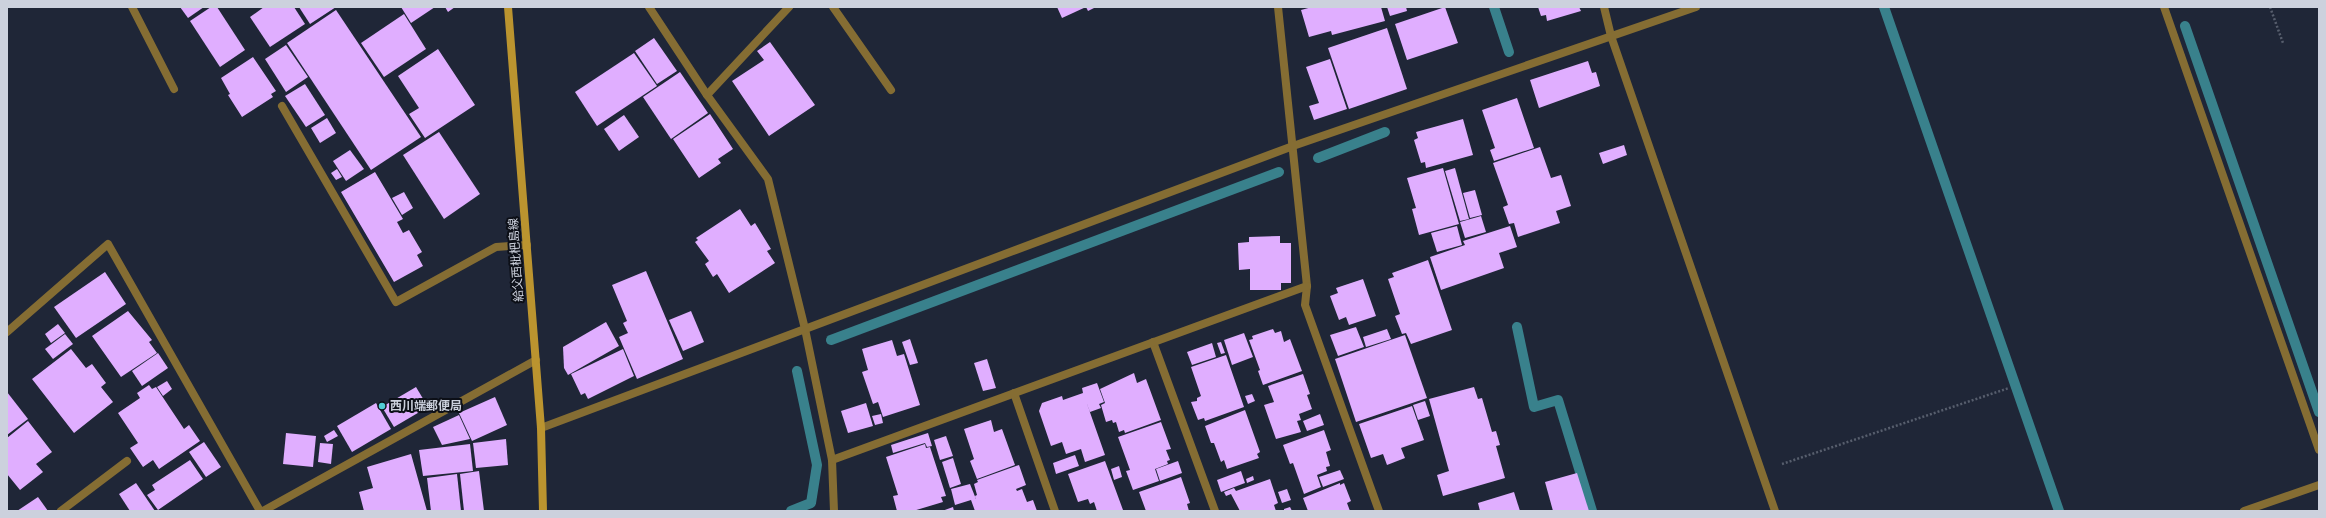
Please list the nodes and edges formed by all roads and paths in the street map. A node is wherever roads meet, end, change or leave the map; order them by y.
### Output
1 (132, 7) edge
2 (508, 7) edge
3 (649, 7) edge
4 (789, 7) edge
5 (833, 7) edge
6 (1278, 7) edge
7 (1604, 7) edge
8 (1696, 7) edge
9 (2164, 7) edge
10 (2270, 7) edge
11 (1611, 36) junction
12 (2283, 43) dead end
13 (174, 89) dead end
14 (890, 90) dead end
15 (707, 94) junction
16 (282, 106) dead end
17 (1293, 146) junction
18 (527, 245) junction
19 (1307, 286) junction
20 (804, 329) junction
21 (7, 332) edge
22 (1153, 342) junction
23 (536, 360) junction
24 (2009, 388) dead end
25 (1014, 393) junction
26 (541, 428) junction
27 (2319, 450) edge
28 (832, 460) junction
29 (127, 461) dead end
30 (1761, 470) junction
31 (2319, 485) edge
32 (62, 511) edge
33 (260, 511) edge
34 (263, 511) edge
35 (543, 511) edge
36 (834, 511) edge
37 (1055, 511) edge
38 (1215, 511) edge
39 (1379, 511) edge
40 (1775, 511) edge
41 (2244, 511) edge

1 - 13 street
2 - 18 main road, 給父西枇杷島線
3 - 15 street
4 - 15 street
5 - 14 street
6 - 17 street
7 - 11 street
8 - 11 street
9 - 27 street
10 - 12 path
11 - 17 street
11 - 30 street
15 - 20 street
16 - 18 street
17 - 19 street
17 - 20 street
18 - 23 main road, 給父西枇杷島線
19 - 22 street
19 - 39 street
20 - 26 street
20 - 28 street
21 - 33 street
22 - 25 street
22 - 38 street
23 - 26 main road, 給父西枇杷島線
23 - 34 street
24 - 30 path
25 - 28 street
25 - 37 street
26 - 35 main road, 給父西枇杷島線
28 - 36 street
29 - 32 street
30 - 40 street
31 - 41 street

